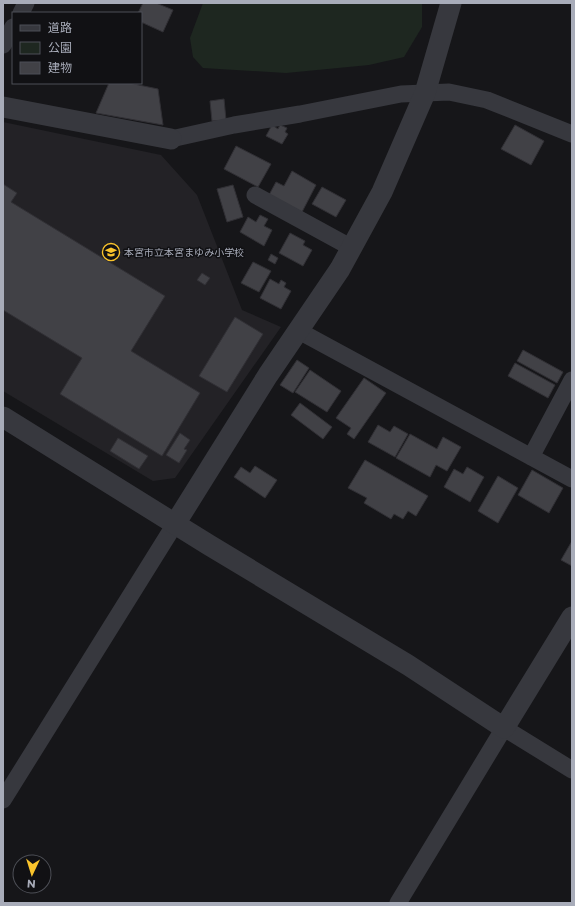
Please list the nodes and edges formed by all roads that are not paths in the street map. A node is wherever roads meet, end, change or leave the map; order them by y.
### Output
1 (26, 3) edge
2 (451, 3) edge
3 (22, 12) edge
4 (12, 29) edge
5 (3, 45) edge
6 (425, 93) junction
7 (3, 107) edge
8 (572, 134) edge
9 (171, 139) joint
10 (255, 195) dead end
11 (352, 248) junction
12 (299, 331) junction
13 (572, 380) edge
14 (3, 417) edge
15 (531, 457) junction
16 (572, 479) edge
17 (175, 524) junction
18 (572, 617) edge
19 (504, 728) junction
20 (572, 770) edge
21 (3, 800) edge
22 (398, 903) edge

1 - 3 street
2 - 6 street
4 - 5 street
6 - 8 street
6 - 9 street
6 - 11 street
7 - 9 street
10 - 11 street
11 - 12 street
12 - 15 street
12 - 17 street
13 - 15 street
14 - 17 street
15 - 16 street
17 - 19 street
17 - 21 street
18 - 19 street
19 - 20 street
19 - 22 street

